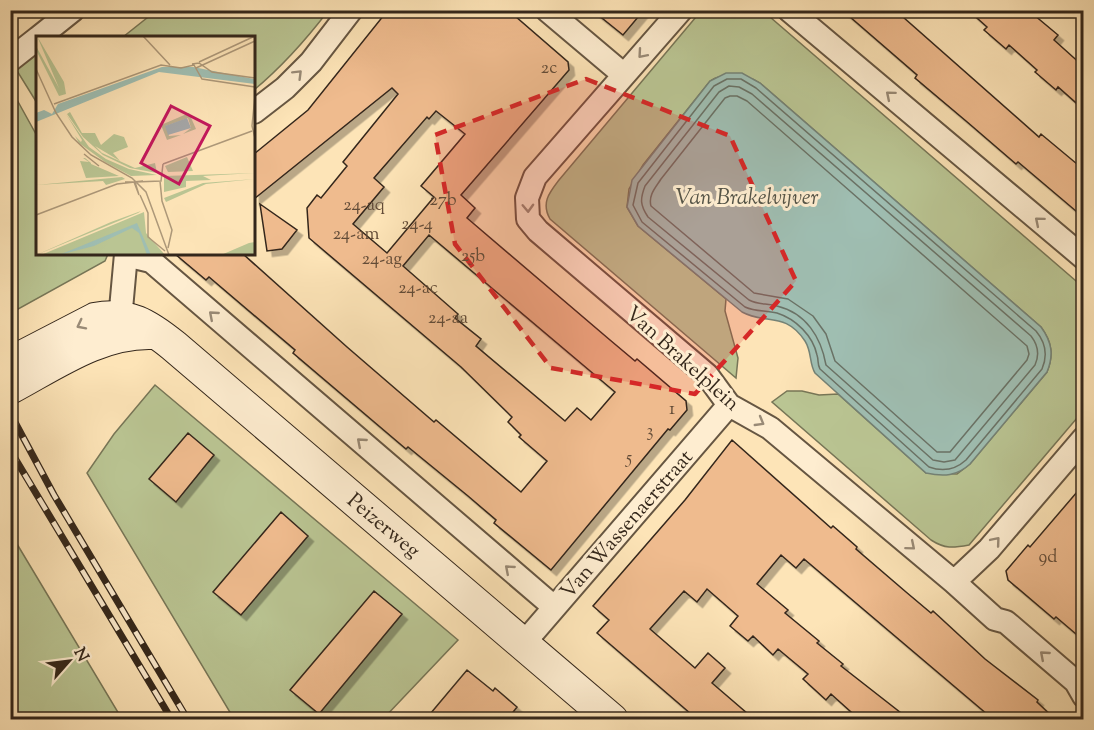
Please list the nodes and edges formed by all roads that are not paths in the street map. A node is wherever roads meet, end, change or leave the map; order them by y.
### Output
1 (73, 10) edge
2 (351, 10) edge
3 (547, 10) edge
4 (681, 10) edge
5 (789, 10) edge
6 (40, 36) edge
7 (36, 40) edge
8 (10, 60) edge
9 (624, 75) junction
10 (255, 111) edge
11 (126, 255) edge
12 (130, 255) edge
13 (1083, 258) edge
14 (119, 326) junction
15 (10, 363) edge
16 (10, 388) edge
17 (729, 405) junction
18 (1083, 438) edge
19 (954, 582) junction
20 (554, 607) junction
21 (523, 644) junction
22 (1083, 696) edge
23 (612, 720) edge

1 - 6 street
10 -> 2 street
3 - 9 street
4 -> 9 street, Van Brakelplein
13 -> 5 street
7 - 8 street
9 -> 17 street, Van Brakelplein
11 - 14 street
20 -> 12 street
14 -> 15 main road, Peizerweg
14 - 16 main road, Peizerweg
14 - 21 main road, Peizerweg
17 -> 19 street, Van Brakelplein
17 - 20 street, Van Wassenaerstraat
19 -> 18 street
22 -> 19 street, Van Brakelplein
20 - 21 street, Van Wassenaerstraat
21 - 23 main road, Peizerweg

